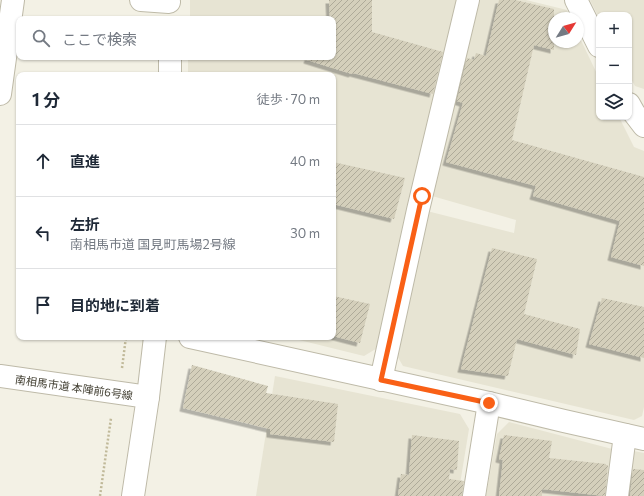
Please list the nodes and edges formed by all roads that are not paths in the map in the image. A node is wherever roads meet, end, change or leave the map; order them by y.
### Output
1 (13, 0) edge
2 (141, 0) edge
3 (468, 0) edge
4 (576, 0) edge
5 (169, 7) edge
6 (596, 40) edge
7 (170, 60) edge
8 (170, 72) edge
9 (0, 94) edge
10 (632, 109) edge
11 (644, 126) edge
12 (154, 340) edge
13 (203, 340) edge
14 (0, 376) edge
15 (381, 380) junction
16 (148, 397) junction
17 (489, 403) junction
18 (635, 437) edge
19 (133, 496) edge
20 (474, 496) edge
21 (616, 496) edge

1 - 9 street
2 - 5 street
3 - 15 street
4 - 6 street
7 - 8 street
10 - 11 street
12 - 16 street
13 - 15 street
14 - 16 street, 南相馬市道 本陣前6号線
15 - 17 street
16 - 19 street
17 - 18 street
17 - 20 street
18 - 21 street

